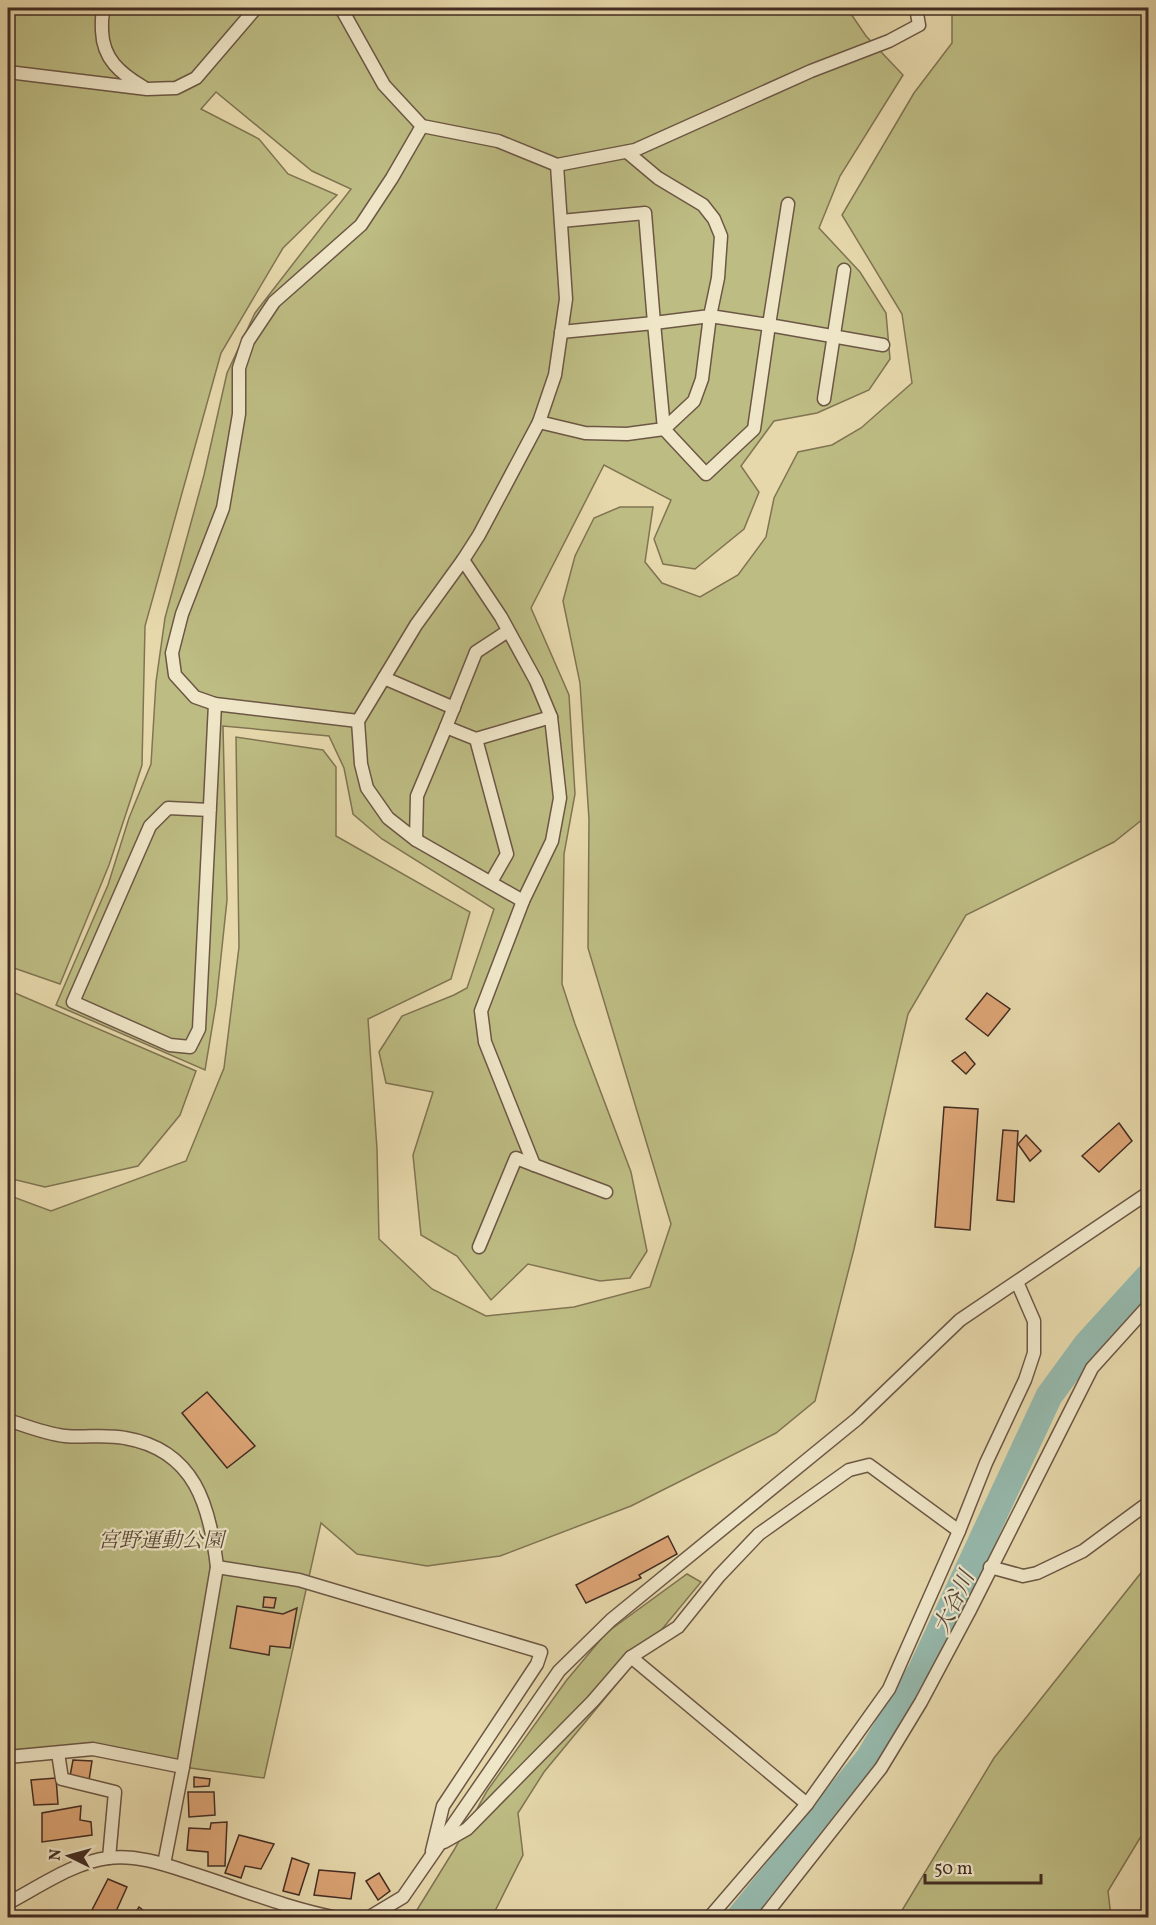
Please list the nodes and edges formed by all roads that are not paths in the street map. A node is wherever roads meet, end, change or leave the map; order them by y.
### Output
1 (105, 8) edge
2 (256, 8) edge
3 (341, 8) edge
4 (916, 8) edge
5 (8, 72) edge
6 (147, 89) junction
7 (422, 126) junction
8 (627, 152) junction
9 (557, 165) junction
10 (788, 204) dead end
11 (561, 221) junction
12 (844, 270) dead end
13 (710, 316) junction
14 (654, 323) junction
15 (769, 325) junction
16 (561, 332) junction
17 (833, 336) junction
18 (883, 345) dead end
19 (824, 399) dead end
20 (539, 422) junction
21 (663, 429) junction
22 (463, 560) junction
23 (508, 630) junction
24 (384, 678) junction
25 (215, 704) junction
26 (454, 708) junction
27 (551, 717) junction
28 (358, 721) junction
29 (447, 727) junction
30 (476, 739) junction
31 (210, 810) junction
32 (416, 840) junction
33 (491, 882) junction
34 (523, 901) junction
35 (534, 1165) junction
36 (606, 1192) dead end
37 (1149, 1193) edge
38 (479, 1247) dead end
39 (1017, 1282) junction
40 (1149, 1306) edge
41 (8, 1420) edge
42 (1149, 1503) edge
43 (959, 1531) junction
44 (990, 1567) junction
45 (217, 1568) junction
46 (631, 1657) junction
47 (58, 1753) junction
48 (8, 1757) edge
49 (183, 1767) junction
50 (807, 1804) junction
51 (440, 1844) junction
52 (109, 1858) junction
53 (430, 1858) junction
54 (164, 1864) junction
55 (8, 1903) edge
56 (329, 1917) edge
57 (368, 1917) edge
58 (709, 1917) edge
59 (763, 1917) edge

1 - 6 street
2 - 6 street
3 - 7 street
4 - 8 street
5 - 6 street
7 - 9 street
7 - 25 street
8 - 9 street
8 - 13 street
9 - 11 street
10 - 15 street
11 - 14 street
11 - 16 street
12 - 17 street
13 - 14 street
13 - 15 street
13 - 21 street
14 - 16 street
14 - 21 street
15 - 17 street
15 - 21 street
16 - 20 street
17 - 18 street
17 - 19 street
20 - 21 street
20 - 22 street
22 - 23 street
22 - 24 street
23 - 26 street
23 - 27 street
24 - 26 street
24 - 28 street
25 - 28 street
25 - 31 street
26 - 29 street
27 - 30 street
27 - 34 street
28 - 32 street
29 - 30 street
29 - 32 street
30 - 33 street
31 - 31 street
32 - 33 street
33 - 34 street
34 - 35 street
35 - 36 street
35 - 38 street
37 - 39 street
39 - 43 street
39 - 51 street
40 - 44 street
41 - 45 street
42 - 44 street
43 - 46 street
43 - 50 street
44 - 59 street
45 - 49 street
45 - 53 street
46 - 50 street
46 - 51 street
47 - 48 street
47 - 49 street
47 - 52 street
49 - 54 street
50 - 58 street
51 - 53 street
52 - 54 street
52 - 55 street
53 - 57 street
54 - 56 street

